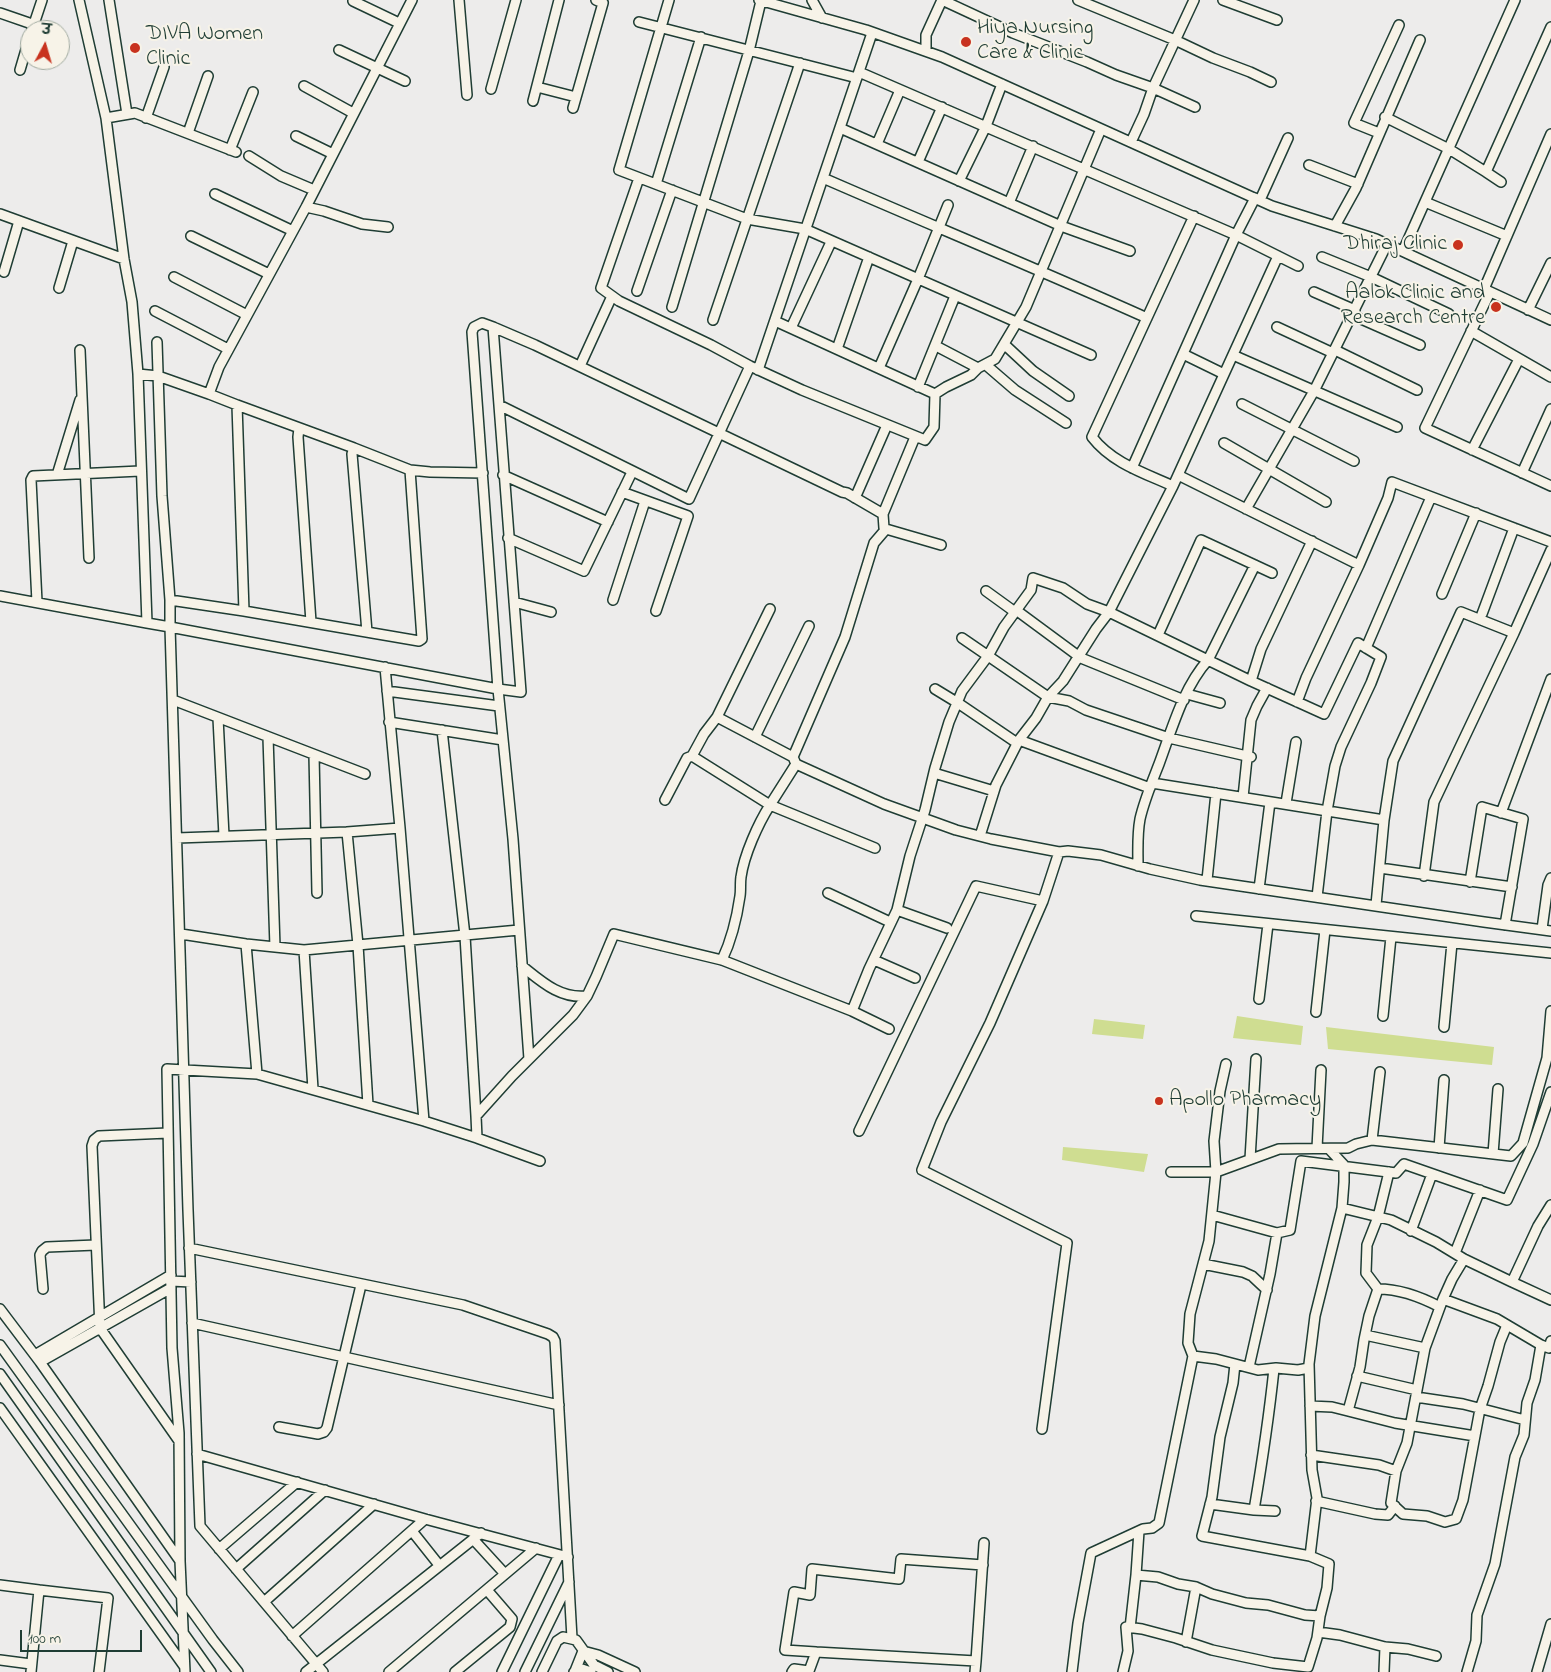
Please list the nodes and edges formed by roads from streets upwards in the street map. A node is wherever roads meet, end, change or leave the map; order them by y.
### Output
1 (42, 0) edge
2 (79, 0) edge
3 (109, 0) edge
4 (353, 0) edge
5 (412, 0) edge
6 (458, 0) edge
7 (516, 0) edge
8 (559, 0) edge
9 (669, 0) edge
10 (760, 0) edge
11 (812, 0) edge
12 (942, 0) edge
13 (1078, 0) edge
14 (1224, 0) edge
15 (1515, 0) edge
16 (601, 1) edge
17 (1192, 1) edge
18 (1245, 4) edge
19 (0, 13) edge
20 (822, 18) junction
21 (20, 20) edge
22 (36, 20) edge
23 (1277, 20) dead end
24 (639, 22) dead end
25 (399, 24) junction
26 (1399, 25) dead end
27 (661, 27) junction
28 (1551, 27) edge
29 (872, 32) junction
30 (701, 37) junction
31 (1175, 40) junction
32 (1420, 40) dead end
33 (339, 50) dead end
34 (750, 50) junction
35 (926, 52) junction
36 (800, 63) junction
37 (164, 67) dead end
38 (377, 67) junction
39 (858, 75) junction
40 (208, 76) dead end
41 (405, 81) dead end
42 (1271, 82) dead end
43 (1002, 84) junction
44 (304, 86) dead end
45 (537, 87) junction
46 (491, 88) dead end
47 (1153, 88) junction
48 (900, 90) junction
49 (253, 92) dead end
50 (467, 95) dead end
51 (576, 97) junction
52 (533, 101) dead end
53 (942, 107) junction
54 (1195, 107) dead end
55 (573, 108) dead end
56 (353, 113) junction
57 (126, 114) junction
58 (106, 118) junction
59 (146, 118) junction
60 (1385, 118) junction
61 (986, 126) junction
62 (840, 128) junction
63 (1101, 129) junction
64 (188, 133) junction
65 (1379, 133) junction
66 (1551, 134) edge
67 (296, 136) dead end
68 (1288, 138) dead end
69 (1131, 142) junction
70 (877, 144) junction
71 (1033, 146) junction
72 (1449, 149) junction
73 (333, 154) junction
74 (248, 156) dead end
75 (918, 162) junction
76 (1309, 165) dead end
77 (1084, 168) junction
78 (1486, 172) junction
79 (639, 178) junction
80 (823, 178) junction
81 (959, 181) junction
82 (1501, 182) dead end
83 (656, 184) junction
84 (1358, 184) junction
85 (314, 190) junction
86 (672, 190) junction
87 (215, 194) dead end
88 (1257, 200) junction
89 (1009, 202) junction
90 (1425, 202) junction
91 (703, 203) junction
92 (948, 206) dead end
93 (306, 207) junction
94 (0, 214) edge
95 (1194, 216) junction
96 (747, 219) junction
97 (19, 221) junction
98 (1061, 226) junction
99 (1336, 226) junction
100 (388, 228) dead end
101 (938, 228) junction
102 (805, 230) junction
103 (293, 231) junction
104 (1236, 235) junction
105 (191, 236) dead end
106 (1507, 236) junction
107 (73, 241) junction
108 (831, 242) junction
109 (1387, 244) junction
110 (1130, 251) dead end
111 (1403, 251) junction
112 (1278, 256) junction
113 (870, 257) junction
114 (1322, 257) dead end
115 (124, 259) junction
116 (1551, 263) edge
117 (1298, 266) dead end
118 (1041, 270) junction
119 (4, 272) dead end
120 (269, 274) junction
121 (174, 277) dead end
122 (1371, 277) junction
123 (918, 279) junction
124 (59, 288) dead end
125 (637, 291) dead end
126 (1487, 291) junction
127 (1314, 292) dead end
128 (612, 296) junction
129 (955, 296) junction
130 (672, 307) dead end
131 (1528, 310) junction
132 (155, 311) dead end
133 (1353, 313) junction
134 (1449, 314) dead end
135 (247, 315) junction
136 (1147, 318) junction
137 (712, 320) dead end
138 (1551, 320) edge
139 (775, 321) junction
140 (1016, 323) junction
141 (493, 327) junction
142 (1277, 327) dead end
143 (791, 328) junction
144 (1471, 331) junction
145 (157, 342) dead end
146 (1004, 344) junction
147 (1420, 345) dead end
148 (936, 346) junction
149 (228, 349) junction
150 (837, 349) junction
151 (80, 350) dead end
152 (1334, 352) junction
153 (1183, 354) junction
154 (1091, 355) dead end
155 (1233, 355) junction
156 (1519, 358) junction
157 (580, 366) junction
158 (982, 367) junction
159 (754, 368) junction
160 (878, 368) junction
161 (138, 374) junction
162 (1224, 374) junction
163 (158, 376) junction
164 (1551, 377) edge
165 (918, 387) junction
166 (1417, 390) dead end
167 (1314, 391) junction
168 (209, 394) junction
169 (935, 394) junction
170 (82, 395) junction
171 (1069, 396) dead end
172 (1242, 404) dead end
173 (498, 405) junction
174 (237, 406) junction
175 (1551, 409) edge
176 (1066, 423) dead end
177 (887, 426) junction
178 (1397, 427) dead end
179 (299, 428) junction
180 (1293, 428) junction
181 (720, 433) junction
182 (915, 437) junction
183 (1224, 443) dead end
184 (354, 448) junction
185 (1472, 450) junction
186 (1354, 461) dead end
187 (1132, 468) junction
188 (410, 470) junction
189 (1270, 470) junction
190 (140, 472) junction
191 (632, 472) junction
192 (483, 473) junction
193 (1522, 473) junction
194 (86, 474) junction
195 (57, 475) junction
196 (503, 475) junction
197 (1178, 475) junction
198 (1173, 486) junction
199 (1551, 486) edge
200 (622, 492) junction
201 (1430, 497) junction
202 (855, 498) junction
203 (645, 501) junction
204 (1326, 502) dead end
205 (1246, 509) junction
206 (883, 514) junction
207 (1476, 514) junction
208 (608, 522) junction
209 (1514, 528) junction
210 (886, 529) junction
211 (508, 538) junction
212 (1312, 541) junction
213 (1551, 542) edge
214 (940, 545) dead end
215 (1551, 550) edge
216 (89, 558) dead end
217 (1255, 565) junction
218 (1359, 565) junction
219 (1272, 573) dead end
220 (986, 591) dead end
221 (1442, 594) dead end
222 (0, 596) edge
223 (170, 600) junction
224 (613, 600) dead end
225 (37, 602) junction
226 (514, 602) junction
227 (770, 609) dead end
228 (244, 611) junction
229 (656, 611) dead end
230 (1016, 611) junction
231 (551, 612) dead end
232 (1109, 612) junction
233 (1482, 614) dead end
234 (311, 622) junction
235 (147, 623) junction
236 (809, 626) dead end
237 (170, 627) junction
238 (367, 632) junction
239 (1514, 633) junction
240 (1158, 635) junction
241 (962, 638) dead end
242 (1366, 648) junction
243 (988, 656) junction
244 (1079, 657) junction
245 (1208, 660) junction
246 (385, 667) junction
247 (1551, 679) edge
248 (1251, 681) junction
249 (1267, 688) junction
250 (498, 689) junction
251 (936, 689) dead end
252 (387, 691) junction
253 (1048, 697) junction
254 (1185, 697) junction
255 (173, 700) junction
256 (1297, 702) junction
257 (958, 703) junction
258 (1220, 703) dead end
259 (500, 706) junction
260 (717, 717) junction
261 (218, 718) junction
262 (389, 722) junction
263 (442, 730) junction
264 (754, 736) junction
265 (268, 737) junction
266 (1169, 738) junction
267 (503, 740) junction
268 (1018, 742) junction
269 (1296, 742) dead end
270 (314, 754) junction
271 (692, 756) junction
272 (1249, 756) junction
273 (794, 760) junction
274 (934, 773) junction
275 (365, 774) dead end
276 (1151, 785) junction
277 (994, 791) junction
278 (1216, 793) junction
279 (1243, 797) junction
280 (665, 800) dead end
281 (1270, 802) junction
282 (1286, 803) junction
283 (770, 804) junction
284 (1328, 811) junction
285 (1501, 813) junction
286 (922, 818) junction
287 (1384, 820) junction
288 (400, 828) junction
289 (347, 832) junction
290 (316, 833) junction
291 (271, 834) junction
292 (224, 836) junction
293 (980, 836) junction
294 (177, 838) junction
295 (875, 848) dead end
296 (1060, 852) junction
297 (1138, 866) junction
298 (1380, 868) junction
299 (1424, 876) junction
300 (1551, 878) edge
301 (1207, 880) junction
302 (1470, 882) junction
303 (1512, 887) junction
304 (1259, 889) junction
305 (317, 893) dead end
306 (828, 893) dead end
307 (1316, 897) junction
308 (1043, 901) junction
309 (1376, 906) junction
310 (897, 910) junction
311 (1196, 916) dead end
312 (890, 922) junction
313 (1268, 924) junction
314 (1505, 925) junction
315 (947, 928) dead end
316 (519, 930) junction
317 (1325, 930) junction
318 (1547, 930) edge
319 (180, 934) junction
320 (465, 936) junction
321 (1391, 937) junction
322 (409, 941) junction
323 (1452, 943) junction
324 (246, 944) junction
325 (358, 944) junction
326 (275, 947) junction
327 (304, 950) junction
328 (1551, 953) edge
329 (722, 960) junction
330 (874, 960) junction
331 (522, 966) junction
332 (915, 978) dead end
333 (587, 996) junction
334 (1259, 999) dead end
335 (852, 1011) junction
336 (1551, 1011) edge
337 (1316, 1012) dead end
338 (1383, 1016) dead end
339 (1444, 1027) dead end
340 (889, 1029) dead end
341 (529, 1059) junction
342 (1256, 1059) dead end
343 (1226, 1064) dead end
344 (184, 1069) junction
345 (1321, 1070) dead end
346 (1380, 1072) dead end
347 (257, 1074) junction
348 (1444, 1080) dead end
349 (313, 1089) junction
350 (1498, 1089) dead end
351 (1551, 1092) edge
352 (368, 1105) junction
353 (476, 1116) junction
354 (424, 1121) junction
355 (859, 1131) dead end
356 (168, 1133) junction
357 (477, 1138) junction
358 (1372, 1140) junction
359 (1317, 1148) junction
360 (1439, 1148) junction
361 (1295, 1149) junction
362 (1329, 1149) junction
363 (1493, 1154) junction
364 (1250, 1159) junction
365 (540, 1161) dead end
366 (1301, 1161) junction
367 (1344, 1165) junction
368 (1171, 1172) dead end
369 (1216, 1172) junction
370 (1389, 1172) junction
371 (1432, 1174) junction
372 (1480, 1190) junction
373 (1551, 1205) edge
374 (1342, 1208) junction
375 (1212, 1214) junction
376 (1378, 1217) junction
377 (1411, 1231) junction
378 (1277, 1233) junction
379 (96, 1245) junction
380 (189, 1248) junction
381 (1455, 1253) junction
382 (1464, 1258) junction
383 (1203, 1264) junction
384 (171, 1281) junction
385 (191, 1282) junction
386 (1512, 1282) junction
387 (361, 1284) junction
388 (1378, 1289) junction
389 (43, 1290) dead end
390 (1266, 1290) junction
391 (1551, 1300) edge
392 (1441, 1303) junction
393 (0, 1309) edge
394 (99, 1318) junction
395 (192, 1323) junction
396 (1507, 1325) junction
397 (100, 1328) junction
398 (1365, 1335) junction
399 (0, 1345) edge
400 (1548, 1346) edge
401 (1425, 1348) junction
402 (344, 1356) junction
403 (1193, 1356) junction
404 (37, 1358) junction
405 (1235, 1364) junction
406 (1249, 1367) junction
407 (1309, 1368) junction
408 (1274, 1369) junction
409 (0, 1374) edge
410 (1357, 1376) junction
411 (1416, 1393) junction
412 (559, 1405) junction
413 (1310, 1406) junction
414 (0, 1408) edge
415 (1480, 1409) junction
416 (1348, 1411) junction
417 (1525, 1420) junction
418 (1410, 1424) junction
419 (279, 1427) dead end
420 (1042, 1429) dead end
421 (1475, 1436) junction
422 (179, 1441) junction
423 (198, 1454) junction
424 (1311, 1455) junction
425 (1396, 1471) junction
426 (297, 1482) junction
427 (325, 1490) junction
428 (1316, 1501) junction
429 (374, 1504) junction
430 (1210, 1504) junction
431 (1395, 1506) junction
432 (1254, 1510) junction
433 (1274, 1511) dead end
434 (425, 1519) junction
435 (412, 1531) junction
436 (1139, 1531) junction
437 (477, 1536) junction
438 (984, 1543) dead end
439 (536, 1548) junction
440 (219, 1549) junction
441 (563, 1556) junction
442 (1310, 1556) junction
443 (180, 1561) junction
444 (983, 1565) junction
445 (439, 1566) junction
446 (236, 1569) junction
447 (505, 1574) junction
448 (1136, 1575) junction
449 (569, 1582) junction
450 (0, 1585) edge
451 (1196, 1587) junction
452 (39, 1590) junction
453 (487, 1590) junction
454 (182, 1597) junction
455 (264, 1602) junction
456 (1320, 1616) junction
457 (1551, 1624) edge
458 (1130, 1628) junction
459 (183, 1631) junction
460 (1318, 1632) junction
461 (292, 1636) junction
462 (572, 1638) junction
463 (1186, 1642) junction
464 (1548, 1643) edge
465 (1385, 1647) junction
466 (583, 1650) junction
467 (816, 1652) junction
468 (1436, 1656) dead end
469 (0, 1660) edge
470 (976, 1661) junction
471 (316, 1664) junction
472 (31, 1668) edge
473 (186, 1670) edge
474 (574, 1671) edge
475 (99, 1672) edge
476 (212, 1672) edge
477 (238, 1672) edge
478 (306, 1672) edge
479 (323, 1672) edge
480 (389, 1672) edge
481 (455, 1672) edge
482 (502, 1672) edge
483 (525, 1672) edge
484 (542, 1672) edge
485 (591, 1672) edge
486 (608, 1672) edge
487 (636, 1672) edge
488 (792, 1672) edge
489 (975, 1672) edge
490 (1072, 1672) edge
491 (1123, 1672) edge
492 (1384, 1672) edge
493 (1467, 1672) edge
494 (1537, 1672) edge

1 - 22 street
2 - 58 street
3 - 57 street
4 - 25 street
5 - 25 street
6 - 50 street
7 - 46 street
8 - 45 street
9 - 27 street
10 - 20 street
10 - 34 street
11 - 20 street
12 - 35 street
12 - 47 street
13 - 31 street
14 - 18 street
15 - 72 street
16 - 51 street
17 - 31 street
18 - 23 street
19 - 21 street
20 - 29 street
24 - 27 street
25 - 38 street
26 - 65 street
27 - 30 street
27 - 79 street
28 - 78 street
29 - 35 street
29 - 39 street
30 - 34 street
30 - 83 street
31 - 42 street
31 - 47 street
32 - 60 street
33 - 38 street
34 - 36 street
34 - 91 street
35 - 43 street
36 - 39 street
36 - 96 street
37 - 59 street
38 - 41 street
38 - 56 street
39 - 48 street
39 - 62 street
40 - 64 street
43 - 61 street
43 - 63 street
44 - 56 street
45 - 51 street
45 - 52 street
47 - 54 street
47 - 69 street
48 - 53 street
48 - 70 street
49 - 64 street
51 - 55 street
53 - 61 street
53 - 75 street
56 - 73 street
57 - 58 street
57 - 59 street
58 - 115 street
59 - 64 street
60 - 65 street
60 - 72 street
61 - 71 street
61 - 81 street
62 - 70 street
62 - 80 street
63 - 69 street
63 - 77 street
65 - 84 street
66 - 106 street
67 - 73 street
68 - 88 street
69 - 88 street
70 - 75 street
71 - 77 street
71 - 89 street
72 - 78 street
72 - 90 street
73 - 85 street
74 - 85 street
75 - 81 street
76 - 84 street
77 - 95 street
77 - 98 street
78 - 82 street
79 - 83 street
79 - 128 street
80 - 101 street
80 - 102 street
81 - 89 street
83 - 86 street
84 - 99 street
85 - 93 street
86 - 91 street
86 - 125 street
87 - 103 street
88 - 99 street
88 - 104 street
89 - 98 street
90 - 106 street
90 - 111 street
91 - 96 street
91 - 130 street
92 - 101 street
93 - 100 street
93 - 103 street
94 - 97 street
95 - 104 street
95 - 136 street
96 - 102 street
96 - 137 street
97 - 107 street
97 - 119 street
98 - 110 street
98 - 118 street
99 - 109 street
101 - 118 street
101 - 123 street
102 - 108 street
102 - 139 street
103 - 120 street
104 - 112 street
104 - 153 street
105 - 120 street
106 - 126 street
107 - 115 street
107 - 124 street
108 - 113 street
108 - 143 street
109 - 111 street
109 - 122 street
111 - 126 street
112 - 117 street
112 - 155 street
113 - 123 street
113 - 150 street
114 - 122 street
115 - 161 street
116 - 131 street
118 - 136 street
118 - 140 street
120 - 135 street
121 - 135 street
122 - 133 street
122 - 134 street
123 - 129 street
123 - 160 street
126 - 131 street
126 - 144 street
127 - 133 street
128 - 157 street
128 - 159 street
129 - 140 street
129 - 148 street
131 - 138 street
132 - 149 street
133 - 147 street
133 - 152 street
135 - 149 street
136 - 187 street
139 - 143 street
139 - 159 street
140 - 146 street
140 - 154 street
141 - 157 street
141 - 173 street
141 - 192 street
142 - 152 street
143 - 150 street
144 - 156 street
144 - 185 street
145 - 163 street
146 - 158 street
146 - 171 street
148 - 158 street
148 - 165 street
149 - 168 street
150 - 160 street
151 - 170 street
152 - 166 street
152 - 167 street
153 - 162 street
153 - 187 street
155 - 162 street
155 - 167 street
156 - 164 street
156 - 185 street
157 - 181 street
158 - 169 street
158 - 176 street
159 - 177 street
159 - 181 street
160 - 165 street
161 - 163 street
161 - 190 street
162 - 197 street
163 - 168 street
163 - 223 street
165 - 169 street
167 - 178 street
167 - 180 street
168 - 174 street
169 - 182 street
170 - 194 street
170 - 195 street
172 - 180 street
173 - 191 street
173 - 196 street
174 - 179 street
174 - 228 street
175 - 193 street
177 - 182 street
177 - 202 street
179 - 184 street
179 - 234 street
180 - 186 street
180 - 189 street
181 - 191 street
181 - 202 street
182 - 206 street
183 - 189 street
184 - 188 street
184 - 238 street
185 - 193 street
187 - 198 street
188 - 192 street
188 - 238 street
189 - 204 street
189 - 205 street
190 - 194 street
190 - 235 street
191 - 200 street
192 - 250 street
193 - 199 street
194 - 195 street
194 - 216 street
195 - 225 street
196 - 208 street
196 - 211 street
197 - 198 street
197 - 205 street
198 - 232 street
200 - 203 street
200 - 208 street
201 - 207 street
201 - 218 street
201 - 242 street
202 - 206 street
203 - 224 street
203 - 229 street
205 - 212 street
206 - 210 street
207 - 209 street
207 - 221 street
208 - 211 street
209 - 213 street
209 - 233 street
210 - 214 street
210 - 273 street
211 - 226 street
212 - 218 street
212 - 248 street
215 - 239 street
217 - 219 street
217 - 240 street
217 - 245 street
218 - 256 street
220 - 230 street
222 - 225 street
223 - 228 street
223 - 237 street
225 - 235 street
226 - 231 street
226 - 250 street
227 - 260 street
228 - 234 street
230 - 232 street
230 - 243 street
230 - 244 street
232 - 240 street
232 - 244 street
234 - 238 street
235 - 237 street
236 - 264 street
237 - 246 street
237 - 255 street
239 - 287 street
239 - 299 street
240 - 245 street
241 - 243 street
242 - 256 street
242 - 284 street
243 - 253 street
243 - 257 street
244 - 253 street
244 - 254 street
245 - 248 street
245 - 254 street
246 - 250 street
246 - 252 street
247 - 285 street
248 - 249 street
249 - 256 street
249 - 272 street
250 - 259 street
251 - 257 street
252 - 259 street
252 - 262 street
253 - 266 street
253 - 268 street
254 - 258 street
254 - 266 street
255 - 261 street
255 - 294 street
257 - 268 street
257 - 274 street
259 - 267 street
260 - 264 street
260 - 271 street
261 - 265 street
261 - 292 street
262 - 263 street
262 - 288 street
263 - 267 street
263 - 320 street
264 - 273 street
265 - 270 street
265 - 291 street
266 - 272 street
266 - 276 street
267 - 316 street
268 - 276 street
268 - 277 street
269 - 282 street
270 - 275 street
270 - 290 street
271 - 280 street
271 - 283 street
272 - 279 street
273 - 283 street
273 - 286 street
274 - 277 street
274 - 286 street
276 - 278 street
276 - 297 street
277 - 293 street
278 - 279 street
278 - 301 street
279 - 281 street
281 - 282 street
281 - 304 street
282 - 284 street
283 - 295 street
283 - 329 street
284 - 287 street
284 - 307 street
285 - 302 street
285 - 303 street
286 - 293 street
286 - 310 street
287 - 298 street
288 - 289 street
288 - 322 street
289 - 290 street
289 - 325 street
290 - 291 street
290 - 305 street
291 - 292 street
291 - 326 street
292 - 294 street
293 - 296 street
294 - 319 street
296 - 297 street
296 - 308 street
297 - 301 street
298 - 299 street
298 - 309 street
299 - 302 street
300 - 318 street
301 - 304 street
302 - 303 street
303 - 314 street
304 - 307 street
306 - 312 street
307 - 309 street
308 - 355 street
308 - 420 street
309 - 314 street
310 - 312 street
310 - 315 street
311 - 313 street
312 - 330 street
313 - 317 street
313 - 334 street
314 - 318 street
316 - 320 street
316 - 331 street
317 - 321 street
317 - 337 street
319 - 324 street
319 - 344 street
320 - 322 street
320 - 353 street
321 - 323 street
321 - 338 street
322 - 325 street
322 - 354 street
323 - 328 street
323 - 339 street
324 - 326 street
324 - 347 street
325 - 327 street
325 - 352 street
326 - 327 street
327 - 349 street
329 - 333 street
329 - 335 street
330 - 332 street
330 - 335 street
331 - 333 street
331 - 341 street
333 - 341 street
335 - 340 street
336 - 363 street
341 - 353 street
342 - 364 street
343 - 369 street
344 - 347 street
344 - 356 street
344 - 380 street
345 - 359 street
346 - 358 street
347 - 349 street
348 - 360 street
349 - 352 street
350 - 363 street
351 - 372 street
352 - 354 street
353 - 357 street
354 - 357 street
356 - 379 street
356 - 384 street
357 - 365 street
358 - 360 street
358 - 362 street
359 - 361 street
359 - 362 street
360 - 363 street
361 - 364 street
361 - 366 street
362 - 367 street
364 - 369 street
366 - 367 street
366 - 378 street
367 - 370 street
367 - 374 street
368 - 369 street
369 - 375 street
370 - 371 street
370 - 376 street
371 - 372 street
371 - 377 street
372 - 381 street
373 - 386 street
374 - 376 street
374 - 407 street
375 - 378 street
375 - 383 street
376 - 377 street
376 - 388 street
377 - 381 street
378 - 390 street
379 - 389 street
379 - 394 street
380 - 385 street
380 - 387 street
381 - 382 street
382 - 386 street
382 - 392 street
383 - 390 street
383 - 403 street
384 - 385 street
384 - 394 street
384 - 397 street
384 - 422 street
385 - 395 street
386 - 391 street
387 - 402 street
387 - 412 street
388 - 392 street
388 - 398 street
390 - 406 street
392 - 396 street
392 - 401 street
393 - 404 street
394 - 397 street
394 - 404 street
395 - 402 street
395 - 423 street
396 - 400 street
396 - 415 street
397 - 404 street
397 - 422 street
398 - 401 street
398 - 410 street
399 - 454 street
400 - 417 street
401 - 411 street
402 - 412 street
402 - 419 street
403 - 405 street
403 - 436 street
404 - 443 street
405 - 406 street
405 - 430 street
406 - 408 street
407 - 408 street
407 - 413 street
408 - 432 street
409 - 459 street
410 - 411 street
410 - 416 street
411 - 415 street
411 - 418 street
412 - 441 street
413 - 416 street
413 - 424 street
414 - 473 street
415 - 417 street
415 - 421 street
416 - 418 street
417 - 493 street
418 - 421 street
418 - 425 street
421 - 431 street
422 - 443 street
423 - 426 street
423 - 440 street
424 - 425 street
424 - 428 street
425 - 431 street
426 - 427 street
426 - 440 street
427 - 429 street
427 - 446 street
428 - 431 street
428 - 442 street
429 - 434 street
429 - 455 street
430 - 432 street
430 - 442 street
432 - 433 street
434 - 435 street
434 - 437 street
435 - 445 street
435 - 461 street
436 - 448 street
436 - 490 street
437 - 439 street
437 - 445 street
437 - 447 street
438 - 444 street
439 - 441 street
439 - 447 street
440 - 446 street
441 - 449 street
441 - 482 street
442 - 456 street
443 - 454 street
444 - 467 street
444 - 470 street
445 - 471 street
446 - 455 street
447 - 453 street
448 - 451 street
448 - 458 street
449 - 462 street
449 - 483 street
450 - 452 street
451 - 456 street
451 - 463 street
452 - 472 street
452 - 475 street
453 - 480 street
453 - 481 street
454 - 459 street
454 - 477 street
455 - 461 street
456 - 460 street
457 - 464 street
458 - 463 street
458 - 491 street
459 - 473 street
459 - 476 street
460 - 463 street
460 - 465 street
461 - 471 street
462 - 466 street
462 - 484 street
464 - 494 street
465 - 468 street
465 - 492 street
466 - 474 street
466 - 486 street
466 - 487 street
467 - 470 street
467 - 488 street
469 - 472 street
470 - 489 street
471 - 478 street
471 - 479 street
474 - 485 street

